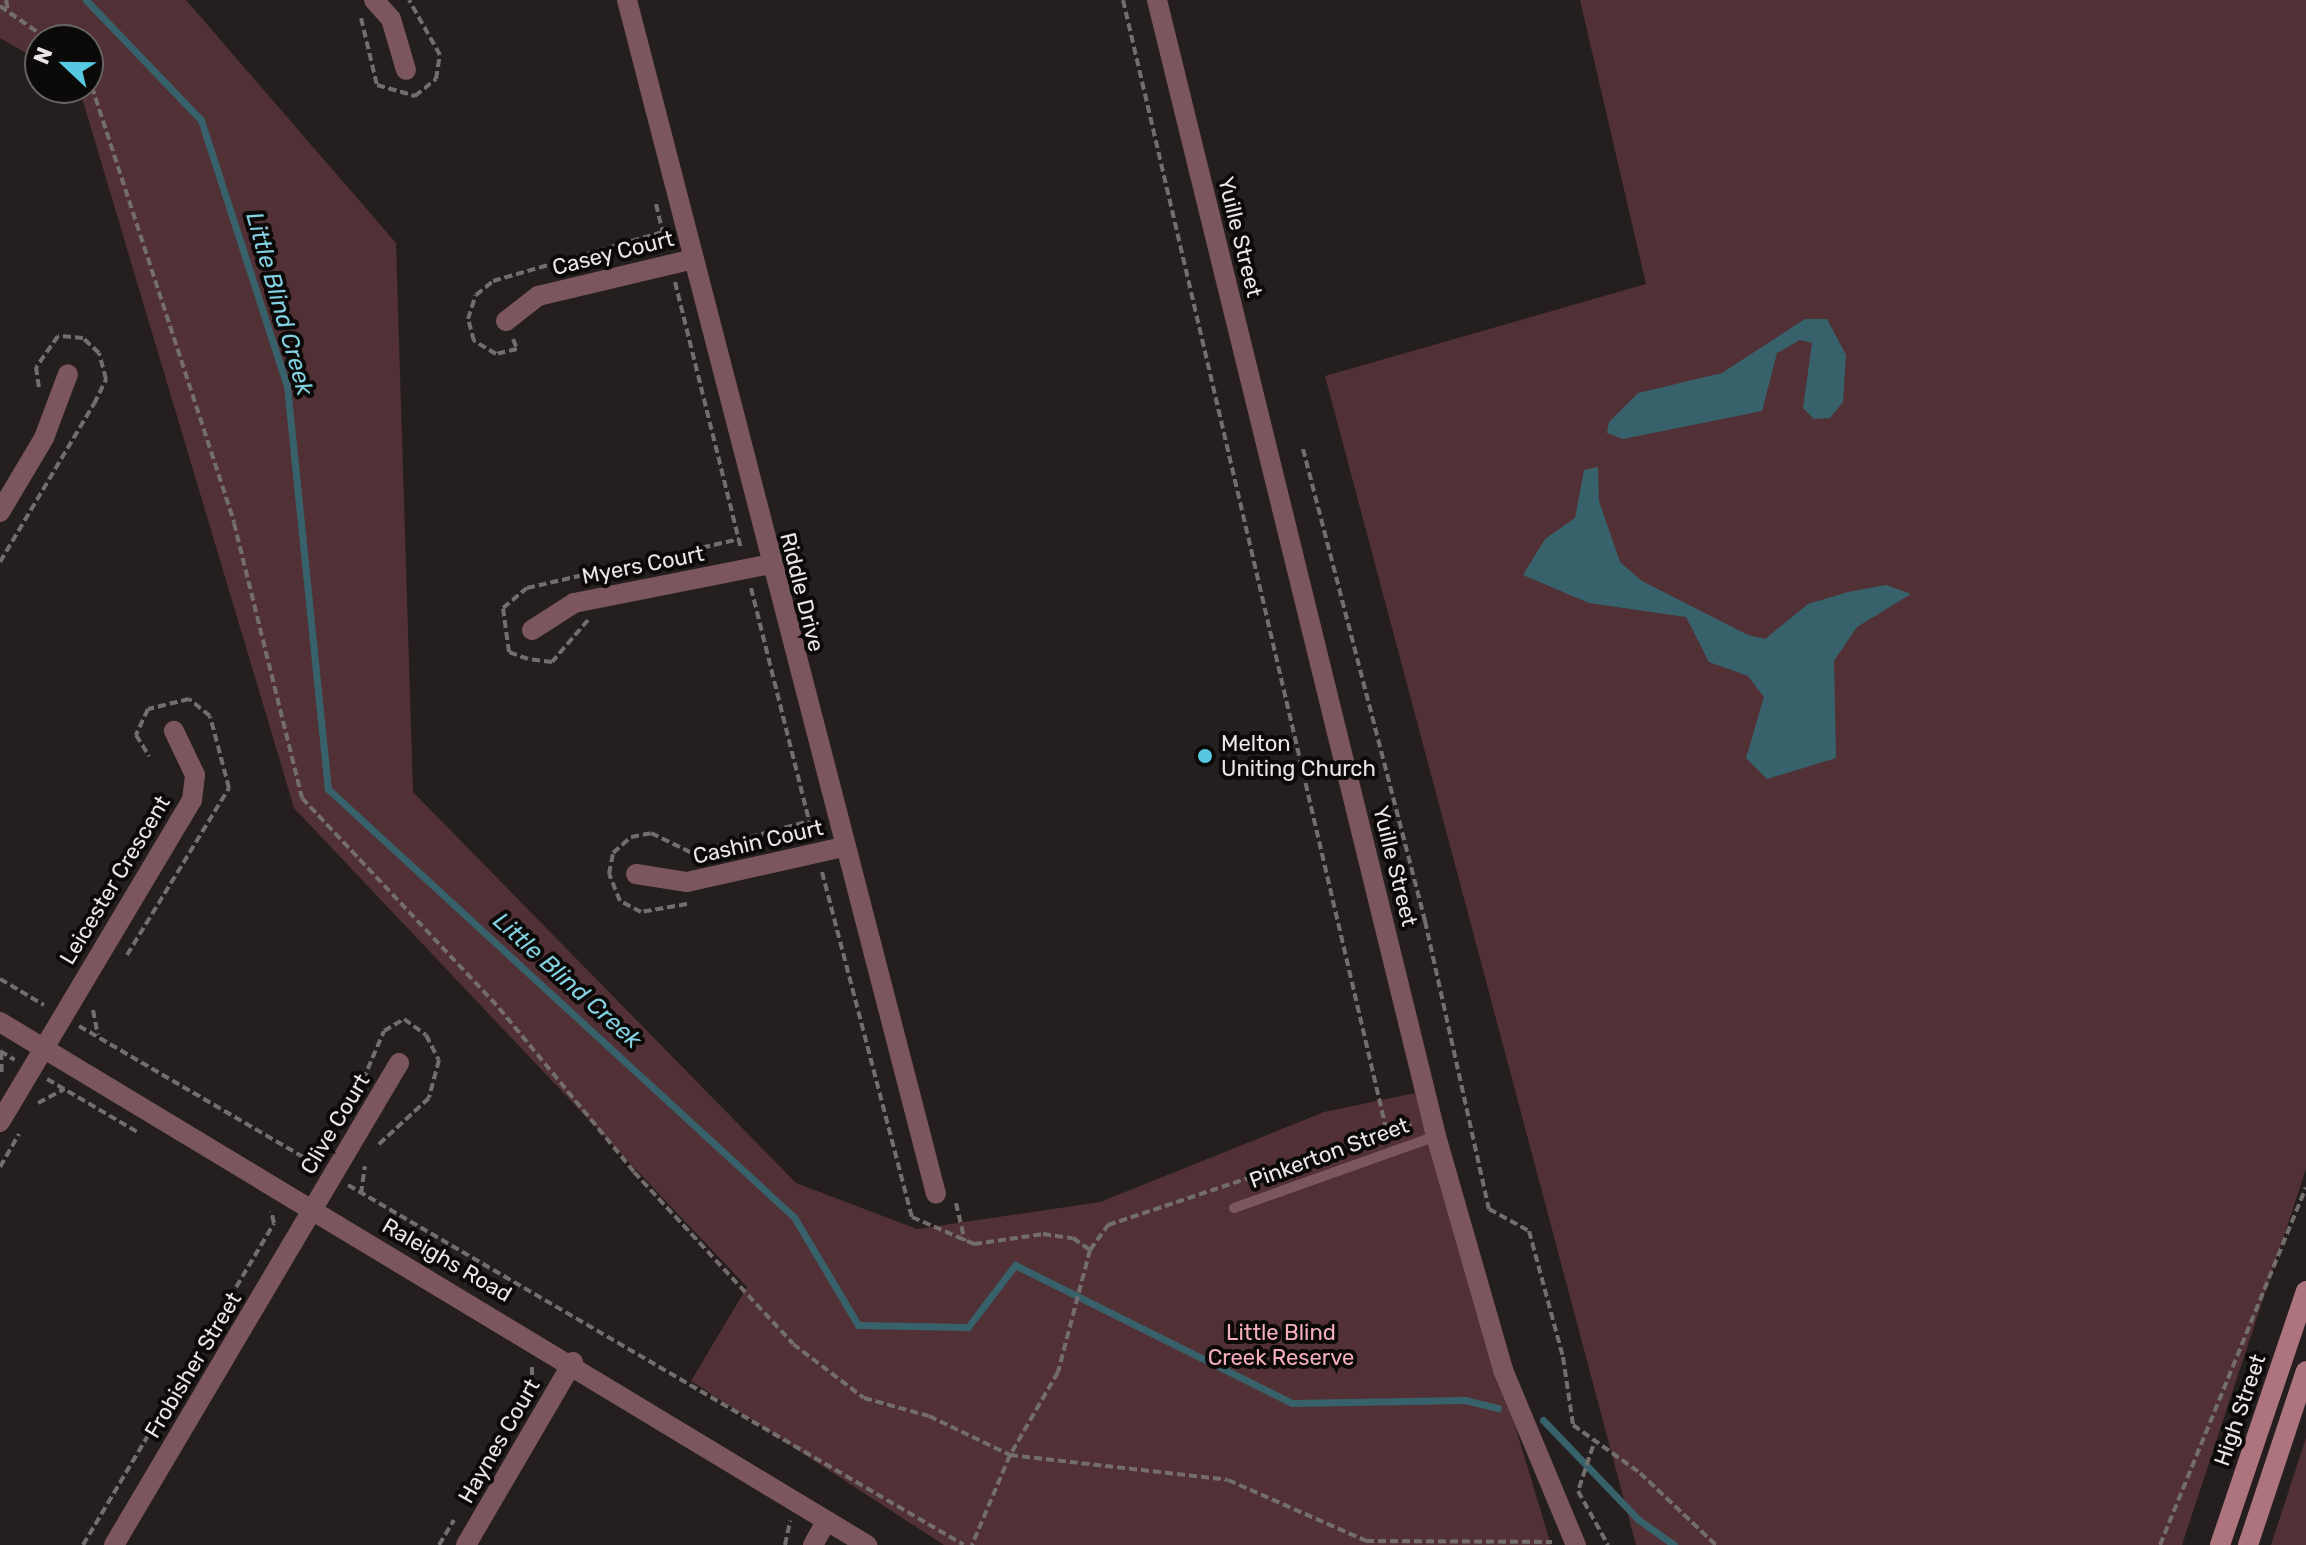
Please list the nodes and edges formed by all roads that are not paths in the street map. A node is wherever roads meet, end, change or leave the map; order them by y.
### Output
1 (374, 0) edge
2 (627, 0) edge
3 (1157, 0) edge
4 (406, 70) dead end
5 (693, 259) junction
6 (506, 321) dead end
7 (68, 374) dead end
8 (0, 512) edge
9 (771, 564) junction
10 (532, 630) dead end
11 (174, 731) dead end
12 (843, 847) junction
13 (636, 874) dead end
14 (0, 1022) edge
15 (42, 1049) junction
16 (399, 1063) dead end
17 (0, 1122) edge
18 (1436, 1136) junction
19 (936, 1194) dead end
20 (1234, 1208) dead end
21 (313, 1209) junction
22 (2306, 1291) edge
23 (573, 1362) junction
24 (2306, 1371) edge
25 (826, 1522) junction
26 (1569, 1544) edge
27 (114, 1545) edge
28 (466, 1545) edge
29 (813, 1545) edge
30 (867, 1545) edge
31 (2220, 1545) edge
32 (2248, 1545) edge

1 - 4 street
2 - 5 street, Riddle Drive
3 - 18 street, Yuille Street
5 - 6 street, Casey Court
5 - 9 street, Riddle Drive
7 - 8 street
9 - 10 street, Myers Court
9 - 12 street, Riddle Drive
11 - 15 street, Leicester Crescent
12 - 13 street, Cashin Court
12 - 19 street, Riddle Drive
14 - 15 street, Raleighs Road
15 - 17 street, Leicester Crescent
15 - 21 street, Raleighs Road
16 - 21 street, Clive Court
18 - 20 lane, Pinkerton Street
18 - 26 street, Yuille Street
21 - 23 street, Raleighs Road
21 - 27 street, Frobisher Street
22 - 31 main road, High Street
23 - 25 street, Raleighs Road
23 - 28 street, Haynes Court
24 - 32 main road
25 - 29 street
25 - 30 street, Raleighs Road

